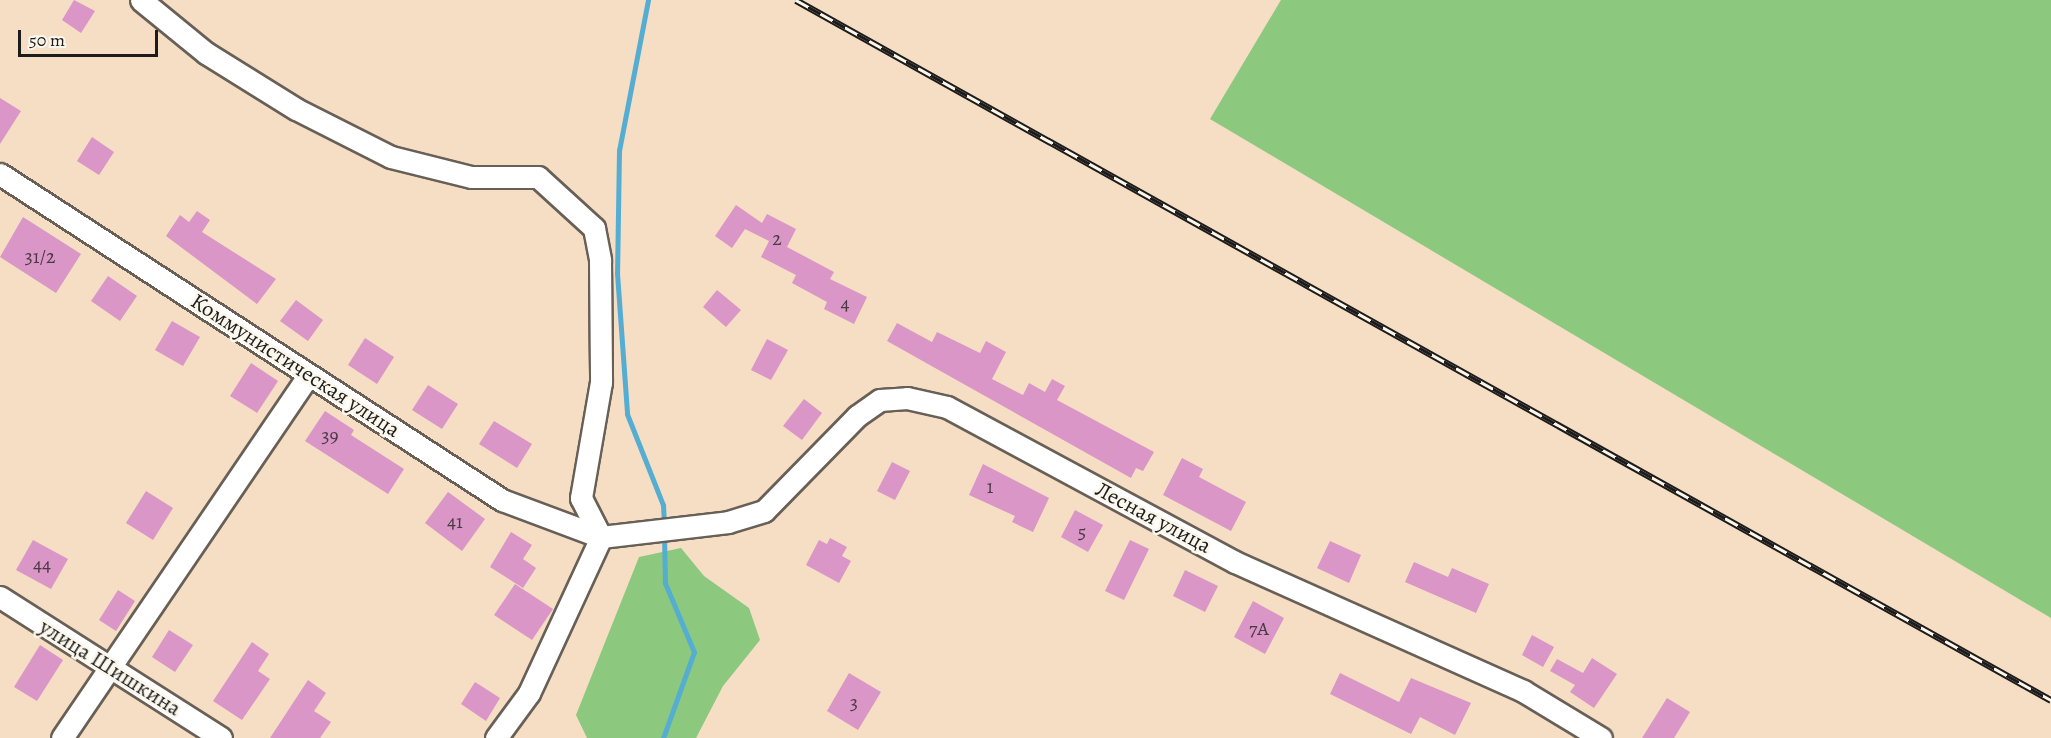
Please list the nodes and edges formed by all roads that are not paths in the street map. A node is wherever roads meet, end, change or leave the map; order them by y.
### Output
1 (141, 0) edge
2 (0, 174) edge
3 (309, 375) junction
4 (610, 536) junction
5 (0, 597) edge
6 (109, 667) junction
7 (62, 738) edge
8 (221, 738) edge
9 (496, 738) edge
10 (1601, 738) edge

1 - 4 street
2 - 3 street, Коммунистическая улица
3 - 4 street, Коммунистическая улица
3 - 6 street
4 - 9 street
4 - 10 street, Лесная улица
5 - 6 street, улица Шишкина
6 - 7 street
6 - 8 street, улица Шишкина

